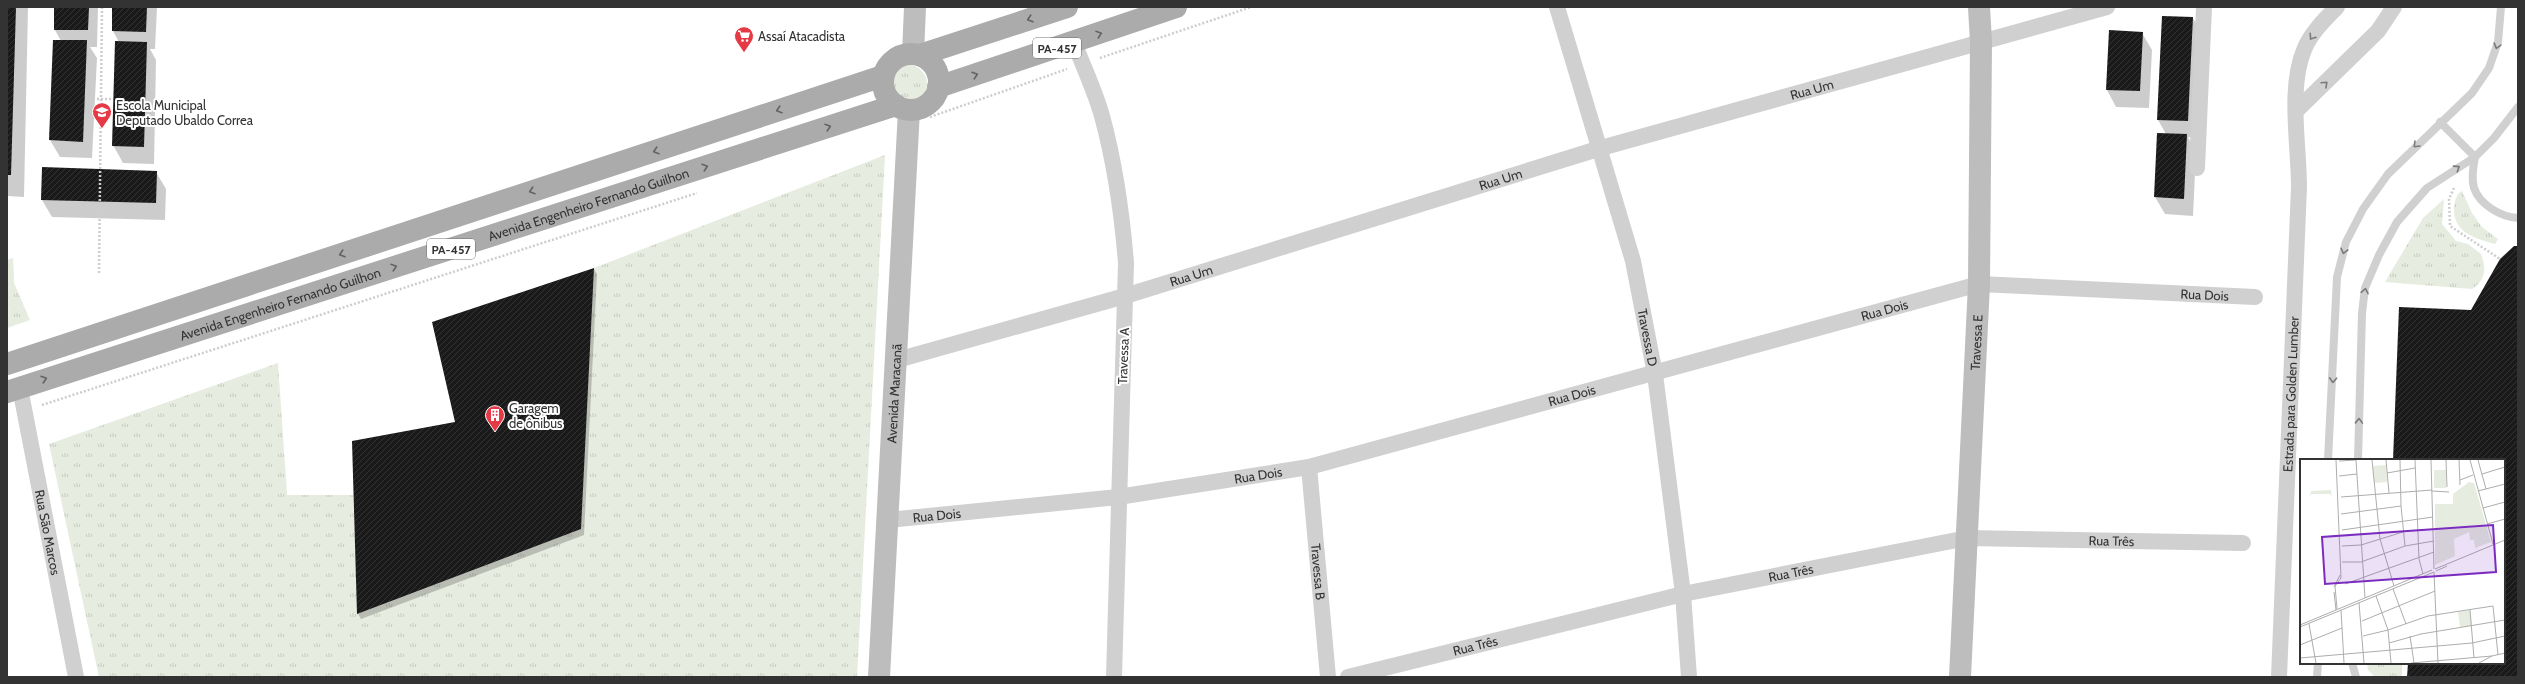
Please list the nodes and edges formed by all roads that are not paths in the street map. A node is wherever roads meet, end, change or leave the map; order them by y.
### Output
1 (915, 7) edge
2 (1067, 7) edge
3 (1176, 7) edge
4 (1557, 7) edge
5 (1979, 7) edge
6 (2107, 7) edge
7 (2204, 7) edge
8 (2337, 7) edge
9 (2394, 7) edge
10 (2501, 7) edge
11 (1074, 42) junction
12 (1981, 42) junction
13 (916, 54) junction
14 (883, 76) junction
15 (938, 87) junction
16 (2518, 107) edge
17 (902, 108) junction
18 (2296, 111) junction
19 (2440, 122) junction
20 (1601, 148) junction
21 (2475, 157) junction
22 (2197, 168) dead end
23 (2518, 218) edge
24 (1979, 284) junction
25 (1125, 296) junction
26 (2254, 297) dead end
27 (897, 360) junction
28 (7, 364) edge
29 (1655, 374) junction
30 (13, 390) edge
31 (2328, 459) edge
32 (2358, 459) edge
33 (1309, 467) junction
34 (1118, 497) junction
35 (888, 520) junction
36 (1967, 538) junction
37 (2243, 543) dead end
38 (1683, 594) junction
39 (2318, 664) edge
40 (2352, 664) edge
41 (76, 677) edge
42 (880, 677) edge
43 (1114, 677) edge
44 (1328, 677) edge
45 (1348, 677) edge
46 (1689, 677) edge
47 (1960, 677) edge
48 (2279, 677) edge
49 (2317, 677) edge
50 (2356, 677) edge

1 - 13 street
2 -> 13 main road, PA-457
11 -> 3 main road, PA-457
4 - 20 street, Travessa D
5 - 12 street, Travessa E
6 - 12 street, Rua Um
7 - 22 street
8 -> 18 street, Estrada para Golden Lumber
18 -> 9 street
10 -> 19 lane
15 -> 11 main road, PA-457
11 - 25 street, Travessa A
12 - 20 street, Rua Um
12 - 24 street, Travessa E
13 - 14 main road, PA-457
13 - 15 main road
14 - 17 main road
14 -> 28 main road, PA-457
15 - 17 main road, Avenida Engenheiro Fernando Guilhon / PA-457
16 - 21 lane
17 - 27 street, Avenida Maracanã
30 -> 17 main road, Avenida Engenheiro Fernando Guilhon / PA-457
18 - 48 street, Estrada para Golden Lumber
19 - 21 lane
19 -> 31 lane
20 - 25 street, Rua Um
20 - 29 street, Travessa D
21 - 23 lane
32 -> 21 lane
24 - 26 street, Rua Dois
24 - 29 street, Rua Dois
24 - 36 street, Travessa E
25 - 27 street, Rua Um
25 - 34 street, Travessa A
27 - 35 street, Avenida Maracanã
29 - 33 street, Rua Dois
29 - 38 street, Travessa D
30 - 41 street, Rua São Marcos
33 - 34 street, Rua Dois
33 - 44 street, Travessa B
34 - 35 street, Rua Dois
34 - 43 street, Travessa A
35 - 42 street, Avenida Maracanã
36 - 37 street, Rua Três
36 - 38 street, Rua Três
36 - 47 street, Travessa E
38 - 45 street, Rua Três
38 - 46 street, Travessa D
39 - 49 lane
40 - 50 lane

